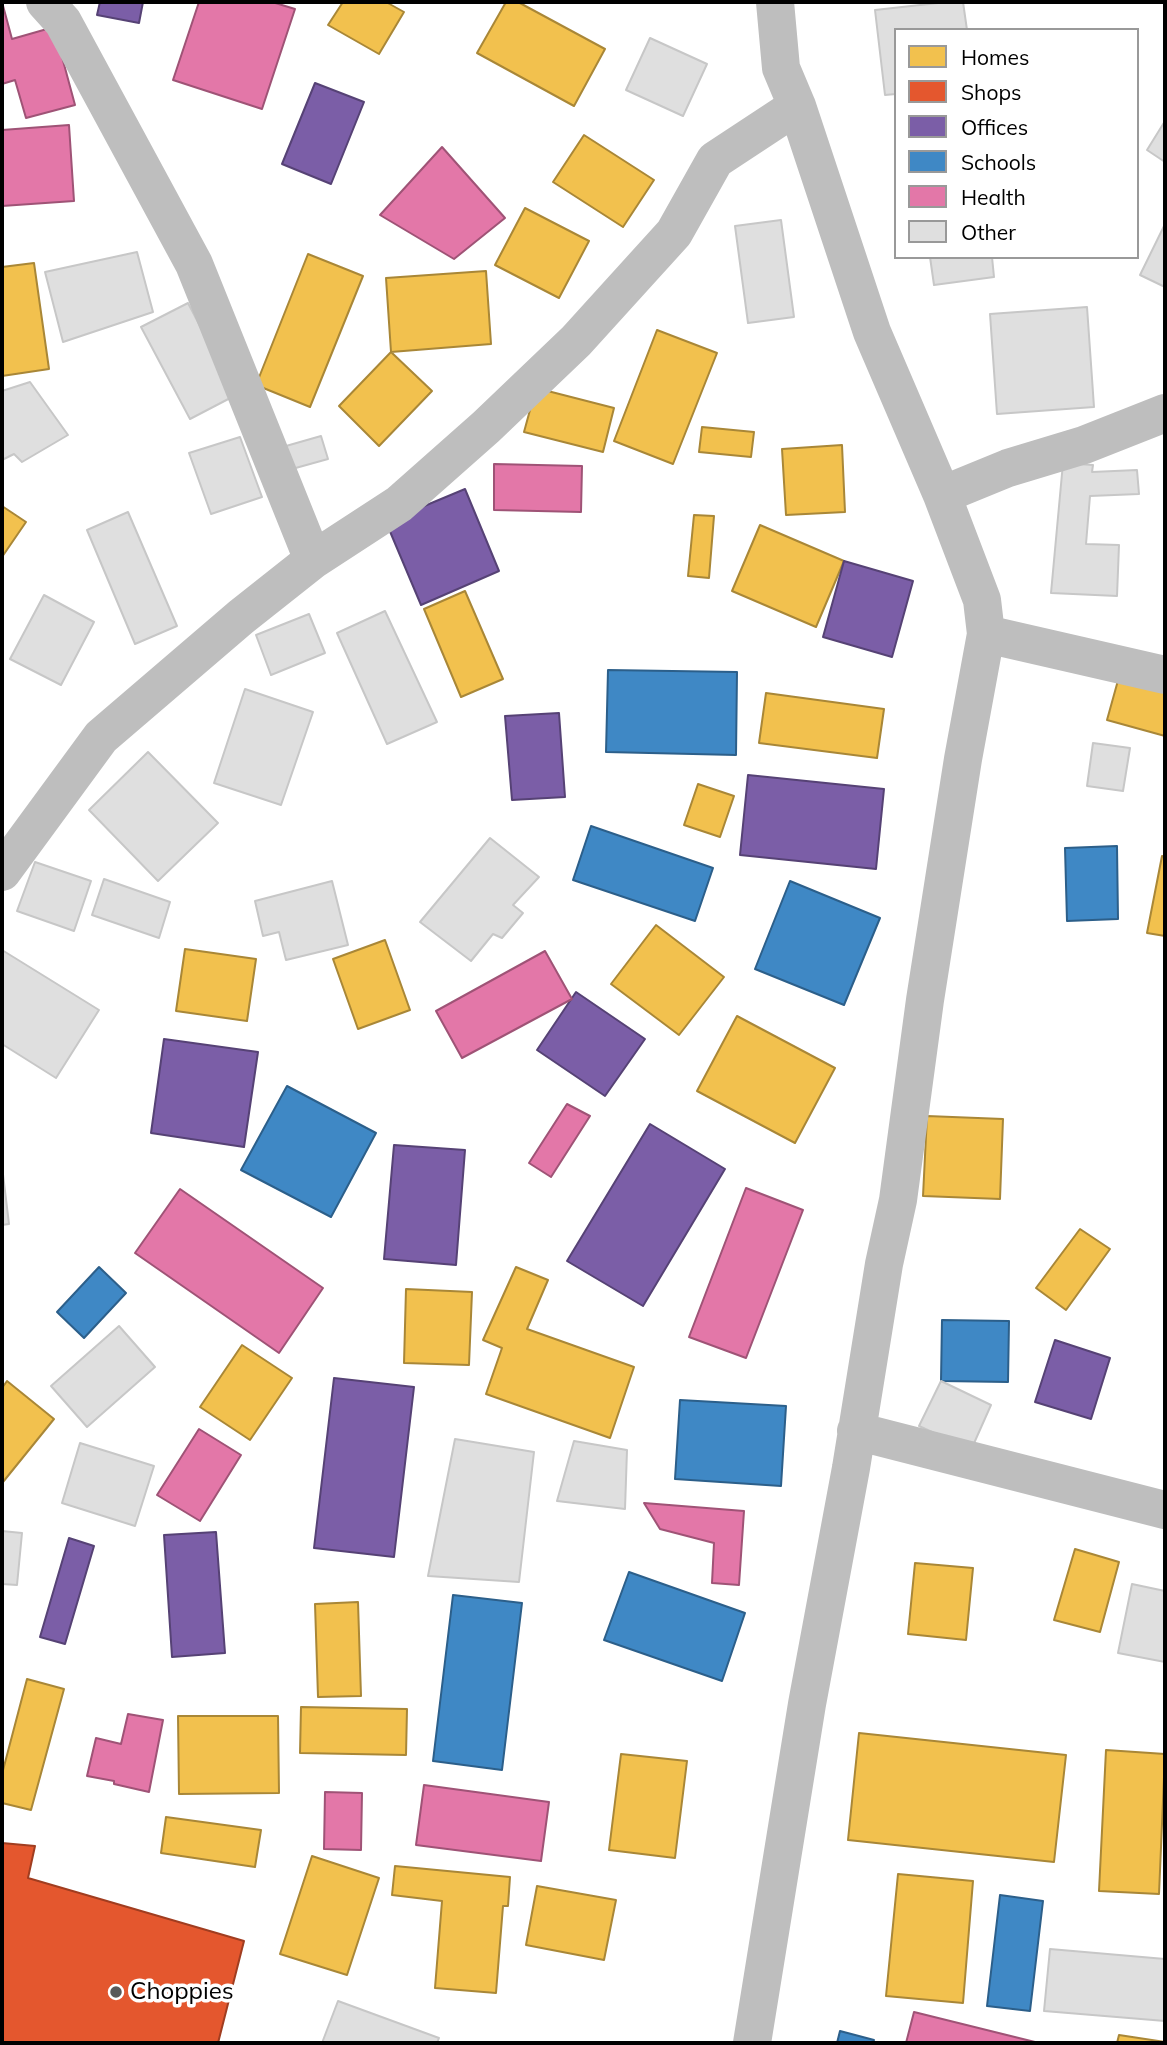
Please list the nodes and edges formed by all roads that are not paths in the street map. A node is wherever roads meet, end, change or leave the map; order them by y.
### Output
1 (45, 2) edge
2 (775, 2) edge
3 (797, 106) junction
4 (1165, 413) edge
5 (942, 495) junction
6 (313, 560) junction
7 (986, 634) junction
8 (1165, 675) edge
9 (2, 872) edge
10 (856, 1431) junction
11 (1165, 1510) edge
12 (752, 2043) edge

1 - 6 street
2 - 3 street
3 - 5 street
3 - 6 street
4 - 5 street
5 - 7 street
6 - 9 street
7 - 8 street
7 - 10 street
10 - 11 street
10 - 12 street

